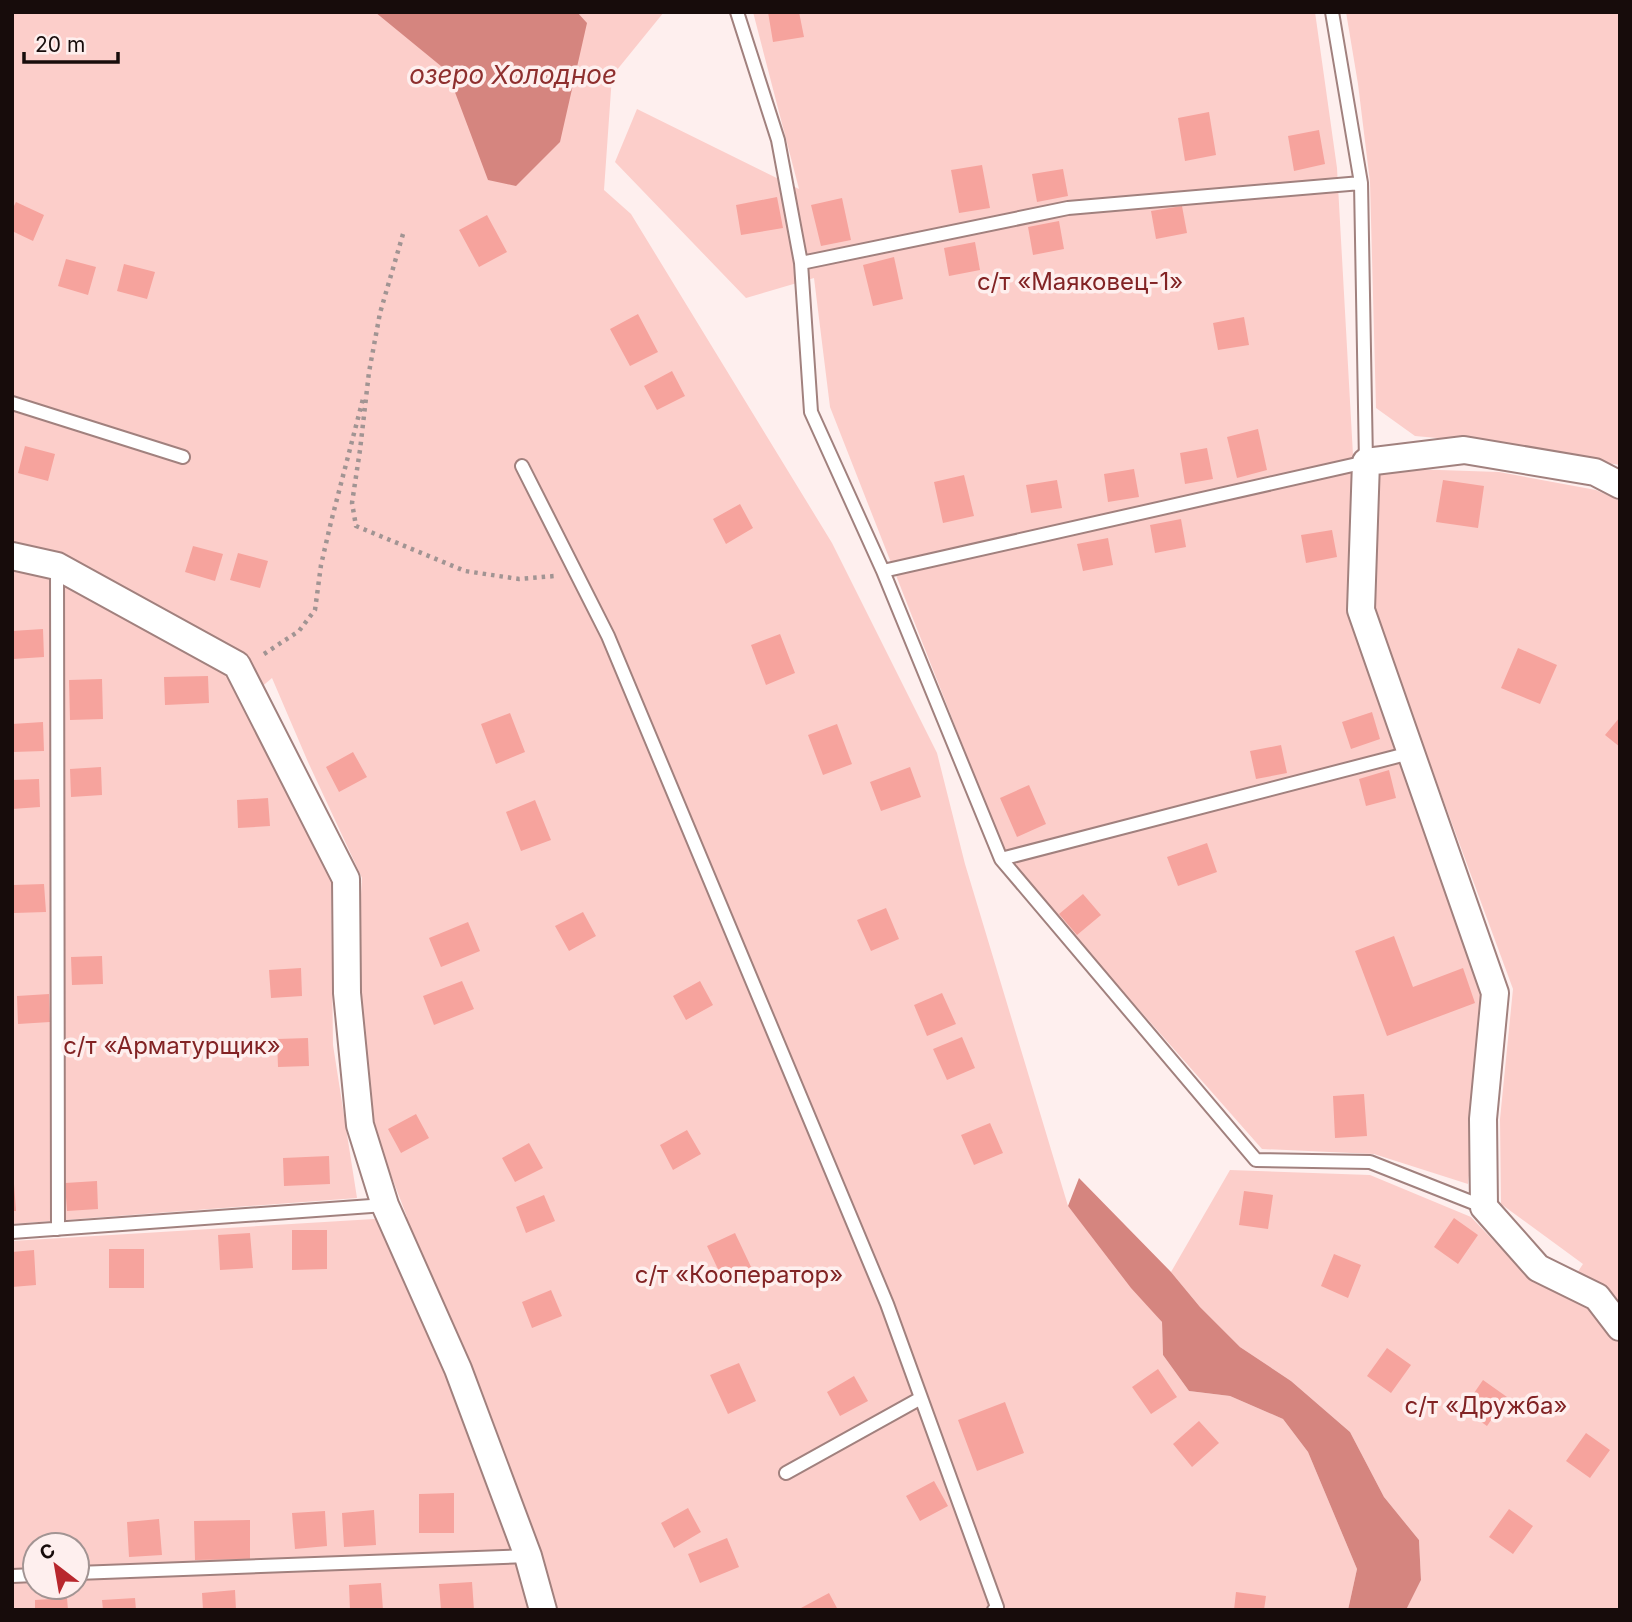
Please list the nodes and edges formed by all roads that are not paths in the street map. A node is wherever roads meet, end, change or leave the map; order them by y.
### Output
1 (737, 12) edge
2 (1332, 12) edge
3 (1361, 183) junction
4 (801, 263) junction
5 (12, 403) edge
6 (183, 457) dead end
7 (1366, 462) junction
8 (522, 466) dead end
9 (1620, 485) edge
10 (12, 556) edge
11 (57, 566) junction
12 (883, 571) junction
13 (1410, 753) junction
14 (1001, 859) junction
15 (384, 1205) junction
16 (1484, 1207) junction
17 (58, 1229) junction
18 (12, 1232) edge
19 (1620, 1327) edge
20 (921, 1398) junction
21 (786, 1473) dead end
22 (528, 1556) junction
23 (91, 1572) edge
24 (543, 1610) edge
25 (995, 1610) edge

1 - 4 lane
2 - 3 lane
3 - 4 lane
3 - 7 lane
4 - 12 lane
5 - 6 lane
7 - 9 street
7 - 12 lane
7 - 13 street
8 - 20 lane
10 - 11 street
11 - 15 street
11 - 17 lane
12 - 14 lane
13 - 14 lane
13 - 16 street
14 - 16 lane
15 - 17 lane
15 - 22 street
16 - 19 street
17 - 18 lane
20 - 21 lane
20 - 25 lane
22 - 23 lane
22 - 24 street

